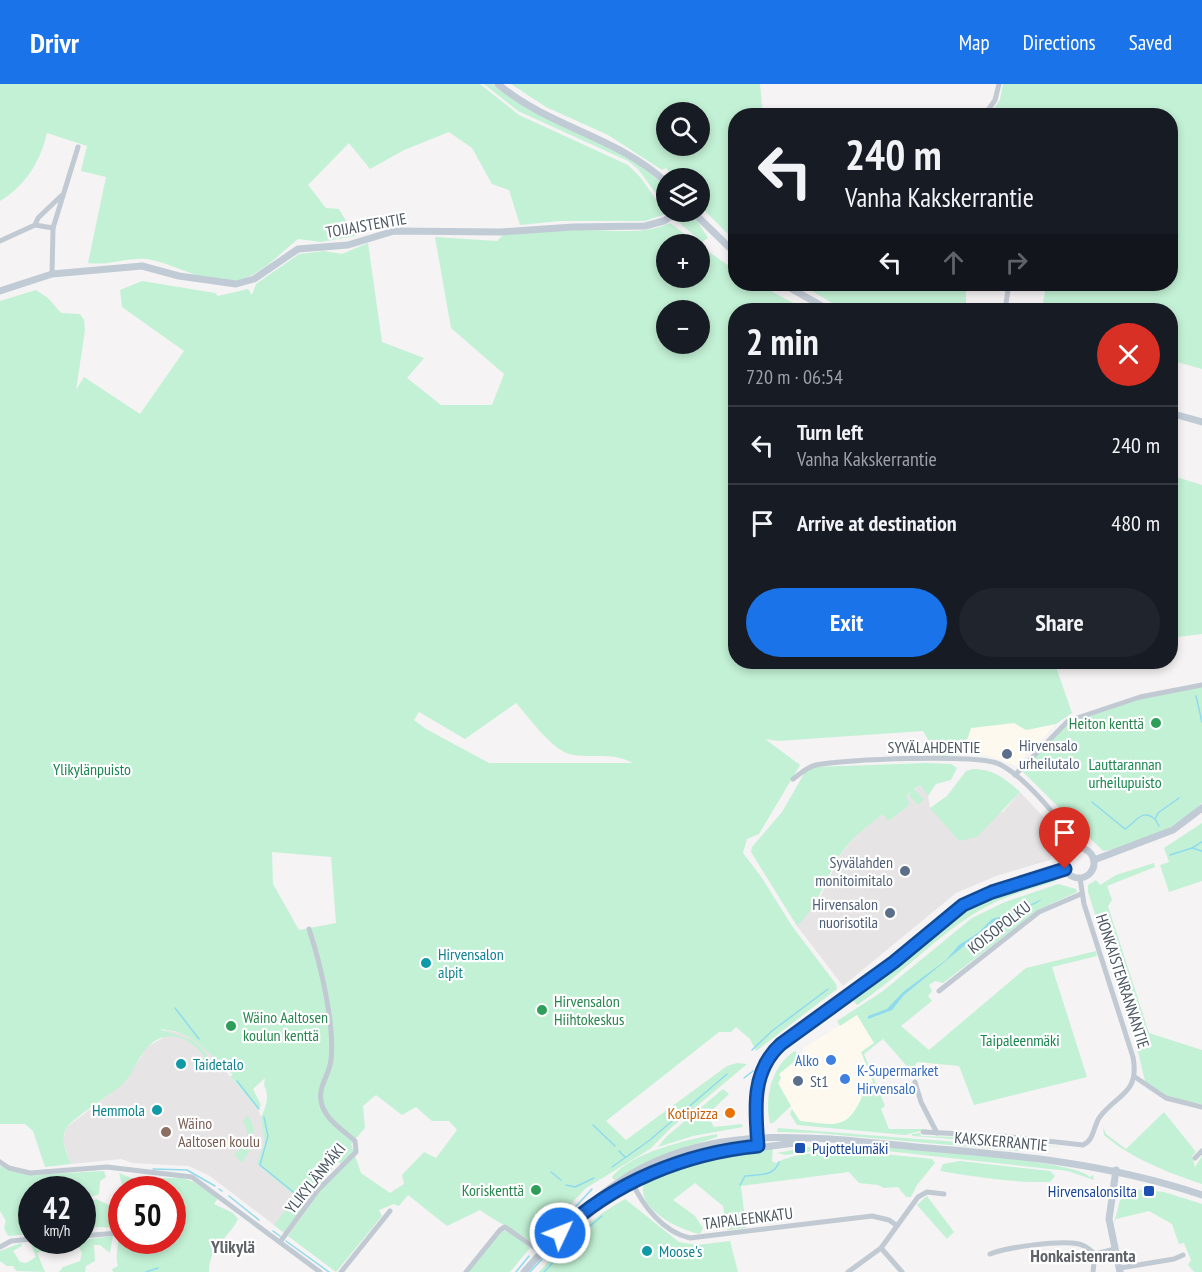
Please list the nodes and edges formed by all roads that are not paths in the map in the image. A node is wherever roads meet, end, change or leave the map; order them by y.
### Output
1 (498, 84) edge
2 (999, 84) edge
3 (990, 108) edge
4 (78, 147) dead end
5 (656, 174) edge
6 (62, 195) junction
7 (660, 222) edge
8 (703, 222) edge
9 (35, 225) junction
10 (53, 228) junction
11 (0, 241) edge
12 (728, 246) edge
13 (52, 274) junction
14 (0, 291) edge
15 (795, 291) edge
16 (817, 303) edge
17 (1178, 415) edge
18 (1202, 422) edge
19 (1202, 685) edge
20 (1016, 775) junction
21 (793, 779) dead end
22 (1202, 808) edge
23 (1076, 848) junction
24 (1094, 860) junction
25 (1065, 869) junction
26 (1080, 878) junction
27 (1081, 894) junction
28 (309, 929) dead end
29 (939, 991) dead end
30 (1135, 1077) junction
31 (915, 1082) dead end
32 (1202, 1107) edge
33 (923, 1132) dead end
34 (938, 1133) junction
35 (758, 1138) junction
36 (817, 1139) junction
37 (758, 1146) junction
38 (1202, 1150) edge
39 (1194, 1158) dead end
40 (0, 1162) edge
41 (1116, 1170) junction
42 (629, 1175) junction
43 (633, 1183) junction
44 (944, 1194) dead end
45 (1202, 1195) edge
46 (586, 1208) junction
47 (390, 1211) dead end
48 (896, 1225) junction
49 (18, 1240) edge
50 (280, 1242) junction
51 (0, 1247) edge
52 (881, 1248) junction
53 (1115, 1249) junction
54 (541, 1252) junction
55 (990, 1254) dead end
56 (1095, 1254) junction
57 (1183, 1255) dead end
58 (1120, 1270) edge
59 (320, 1272) edge
60 (341, 1272) edge
61 (466, 1272) edge
62 (524, 1272) edge
63 (848, 1272) edge
64 (902, 1272) edge
65 (1093, 1272) edge

1 - 5 street
2 - 3 street
4 - 6 street
6 - 9 street
6 - 10 street
7 - 13 street, TOIJAISTENTIE
8 - 12 street
9 - 10 street
9 - 11 street
10 - 13 street
13 - 14 street, TOIJAISTENTIE
15 - 16 street
17 - 18 street
19 - 20 street
20 - 21 street, SYVÄLAHDENTIE
20 - 23 street, SYVÄLAHDENTIE
22 - 24 street
23 - 24 street
23 - 25 street
24 - 26 street
25 - 26 street
25 - 35 street
26 - 27 street, HONKAISTENRANNANTIE
27 - 29 street, KOISOPOLKU
27 - 30 street, HONKAISTENRANNANTIE
28 - 50 street, YLIKYLÄNMÄKI
30 - 32 street
30 - 34 street
31 - 34 street
33 - 34 street
35 - 36 street, KAKSKERRANTIE
35 - 37 street
35 - 42 street, KAKSKERRANTIE
36 - 37 street, KAKSKERRANTIE
36 - 41 street, KAKSKERRANTIE
37 - 43 street, KAKSKERRANTIE
38 - 39 street
40 - 50 street
41 - 45 street, KAKSKERRANTIE
41 - 53 street
42 - 43 street, TAIPALEENKATU
42 - 46 street, KAKSKERRANTIE
43 - 46 street, KAKSKERRANTIE
43 - 48 street, TAIPALEENKATU
44 - 48 street
46 - 54 street, KAKSKERRANTIE
47 - 60 street
48 - 52 street
49 - 51 street
50 - 59 street
52 - 63 street
52 - 64 street
53 - 56 street
53 - 58 street
54 - 61 street
54 - 62 street, KAKSKERRANTIE
55 - 56 street
56 - 65 street
57 - 58 street

